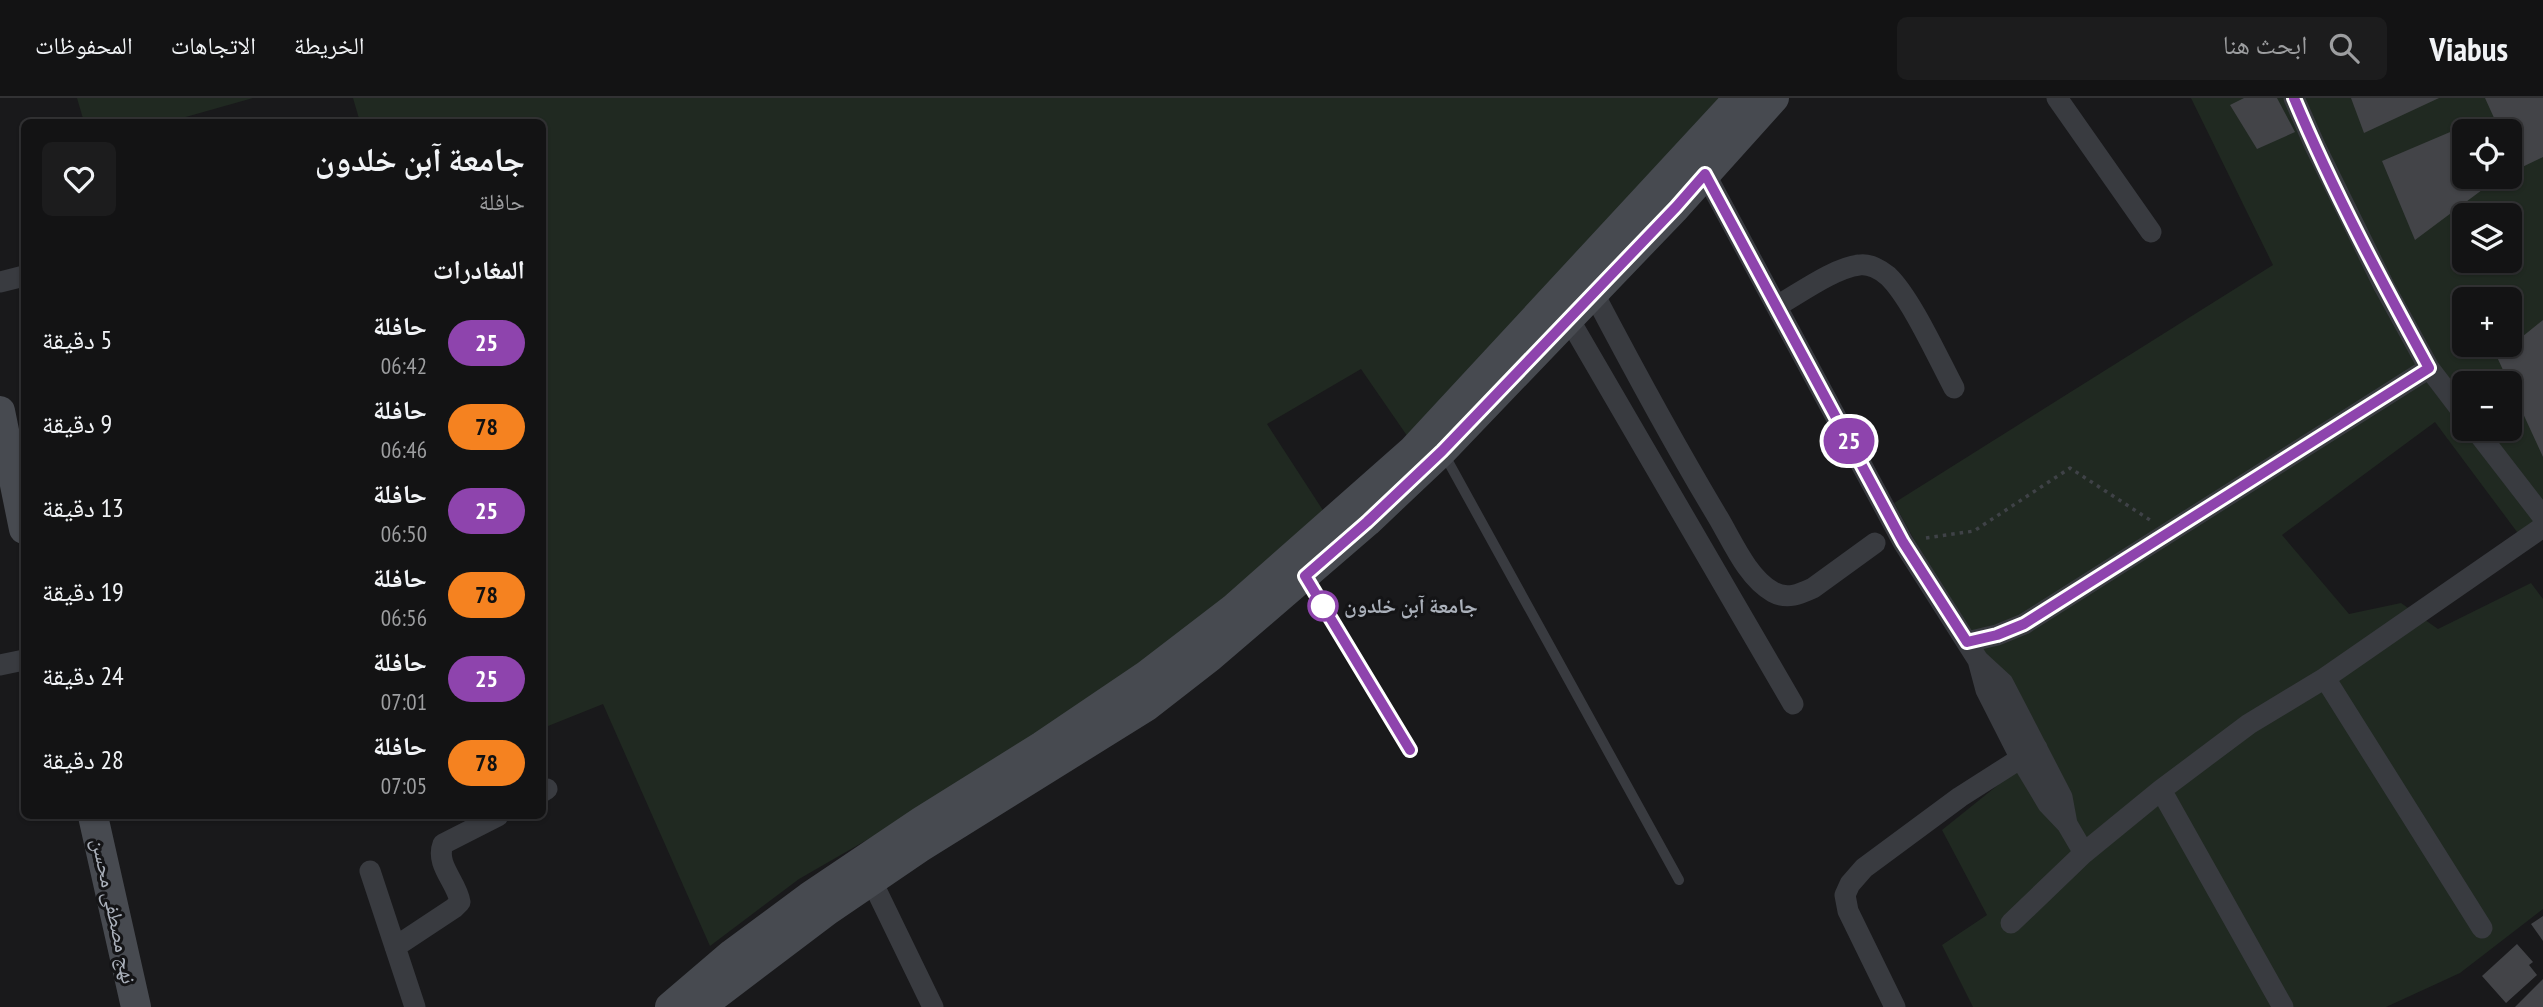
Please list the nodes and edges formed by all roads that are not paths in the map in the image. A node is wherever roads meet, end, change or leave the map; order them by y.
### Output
1 (1739, 98) edge
2 (1774, 98) edge
3 (2057, 98) edge
4 (2294, 98) edge
5 (1699, 162) junction
6 (2151, 232) dead end
7 (21, 277) edge
8 (0, 282) edge
9 (1594, 294) junction
10 (1777, 306) junction
11 (1569, 319) junction
12 (2429, 368) junction
13 (1954, 388) dead end
14 (2452, 398) edge
15 (0, 411) edge
16 (2484, 441) edge
17 (1442, 451) junction
18 (21, 505) edge
19 (2543, 517) edge
20 (2543, 527) edge
21 (1875, 543) dead end
22 (1305, 576) junction
23 (1967, 642) junction
24 (21, 661) edge
25 (0, 665) edge
26 (2325, 678) junction
27 (1793, 704) dead end
28 (1410, 750) dead end
29 (2029, 753) junction
30 (2161, 790) junction
31 (94, 819) edge
32 (492, 819) edge
33 (2084, 853) junction
34 (370, 871) dead end
35 (867, 872) junction
36 (1679, 880) dead end
37 (2011, 923) dead end
38 (2483, 928) dead end
39 (395, 947) junction
40 (717, 1002) edge
41 (136, 1007) edge
42 (415, 1007) edge
43 (670, 1007) edge
44 (933, 1007) edge
45 (1895, 1007) edge
46 (2283, 1007) edge

1 - 5 main road
2 - 5 main road
3 - 6 street
4 - 12 street
5 - 9 main road
5 - 10 street
5 - 35 main road
7 - 8 street
9 - 11 main road
9 - 21 street
10 - 13 street
10 - 23 street
11 - 17 main road
11 - 27 street
12 - 14 street
12 - 23 street
15 - 18 main road
16 - 19 street
17 - 22 main road
17 - 36 lane
20 - 26 street
22 - 28 lane
22 - 35 main road
23 - 29 street
24 - 25 street
26 - 30 street
26 - 38 street
29 - 33 street
29 - 45 street
30 - 33 street
30 - 46 street
31 - 41 main road, نهج مصطفى محسن
32 - 39 street
33 - 37 street
34 - 39 street
35 - 40 main road
35 - 43 main road
35 - 44 street
39 - 42 street

